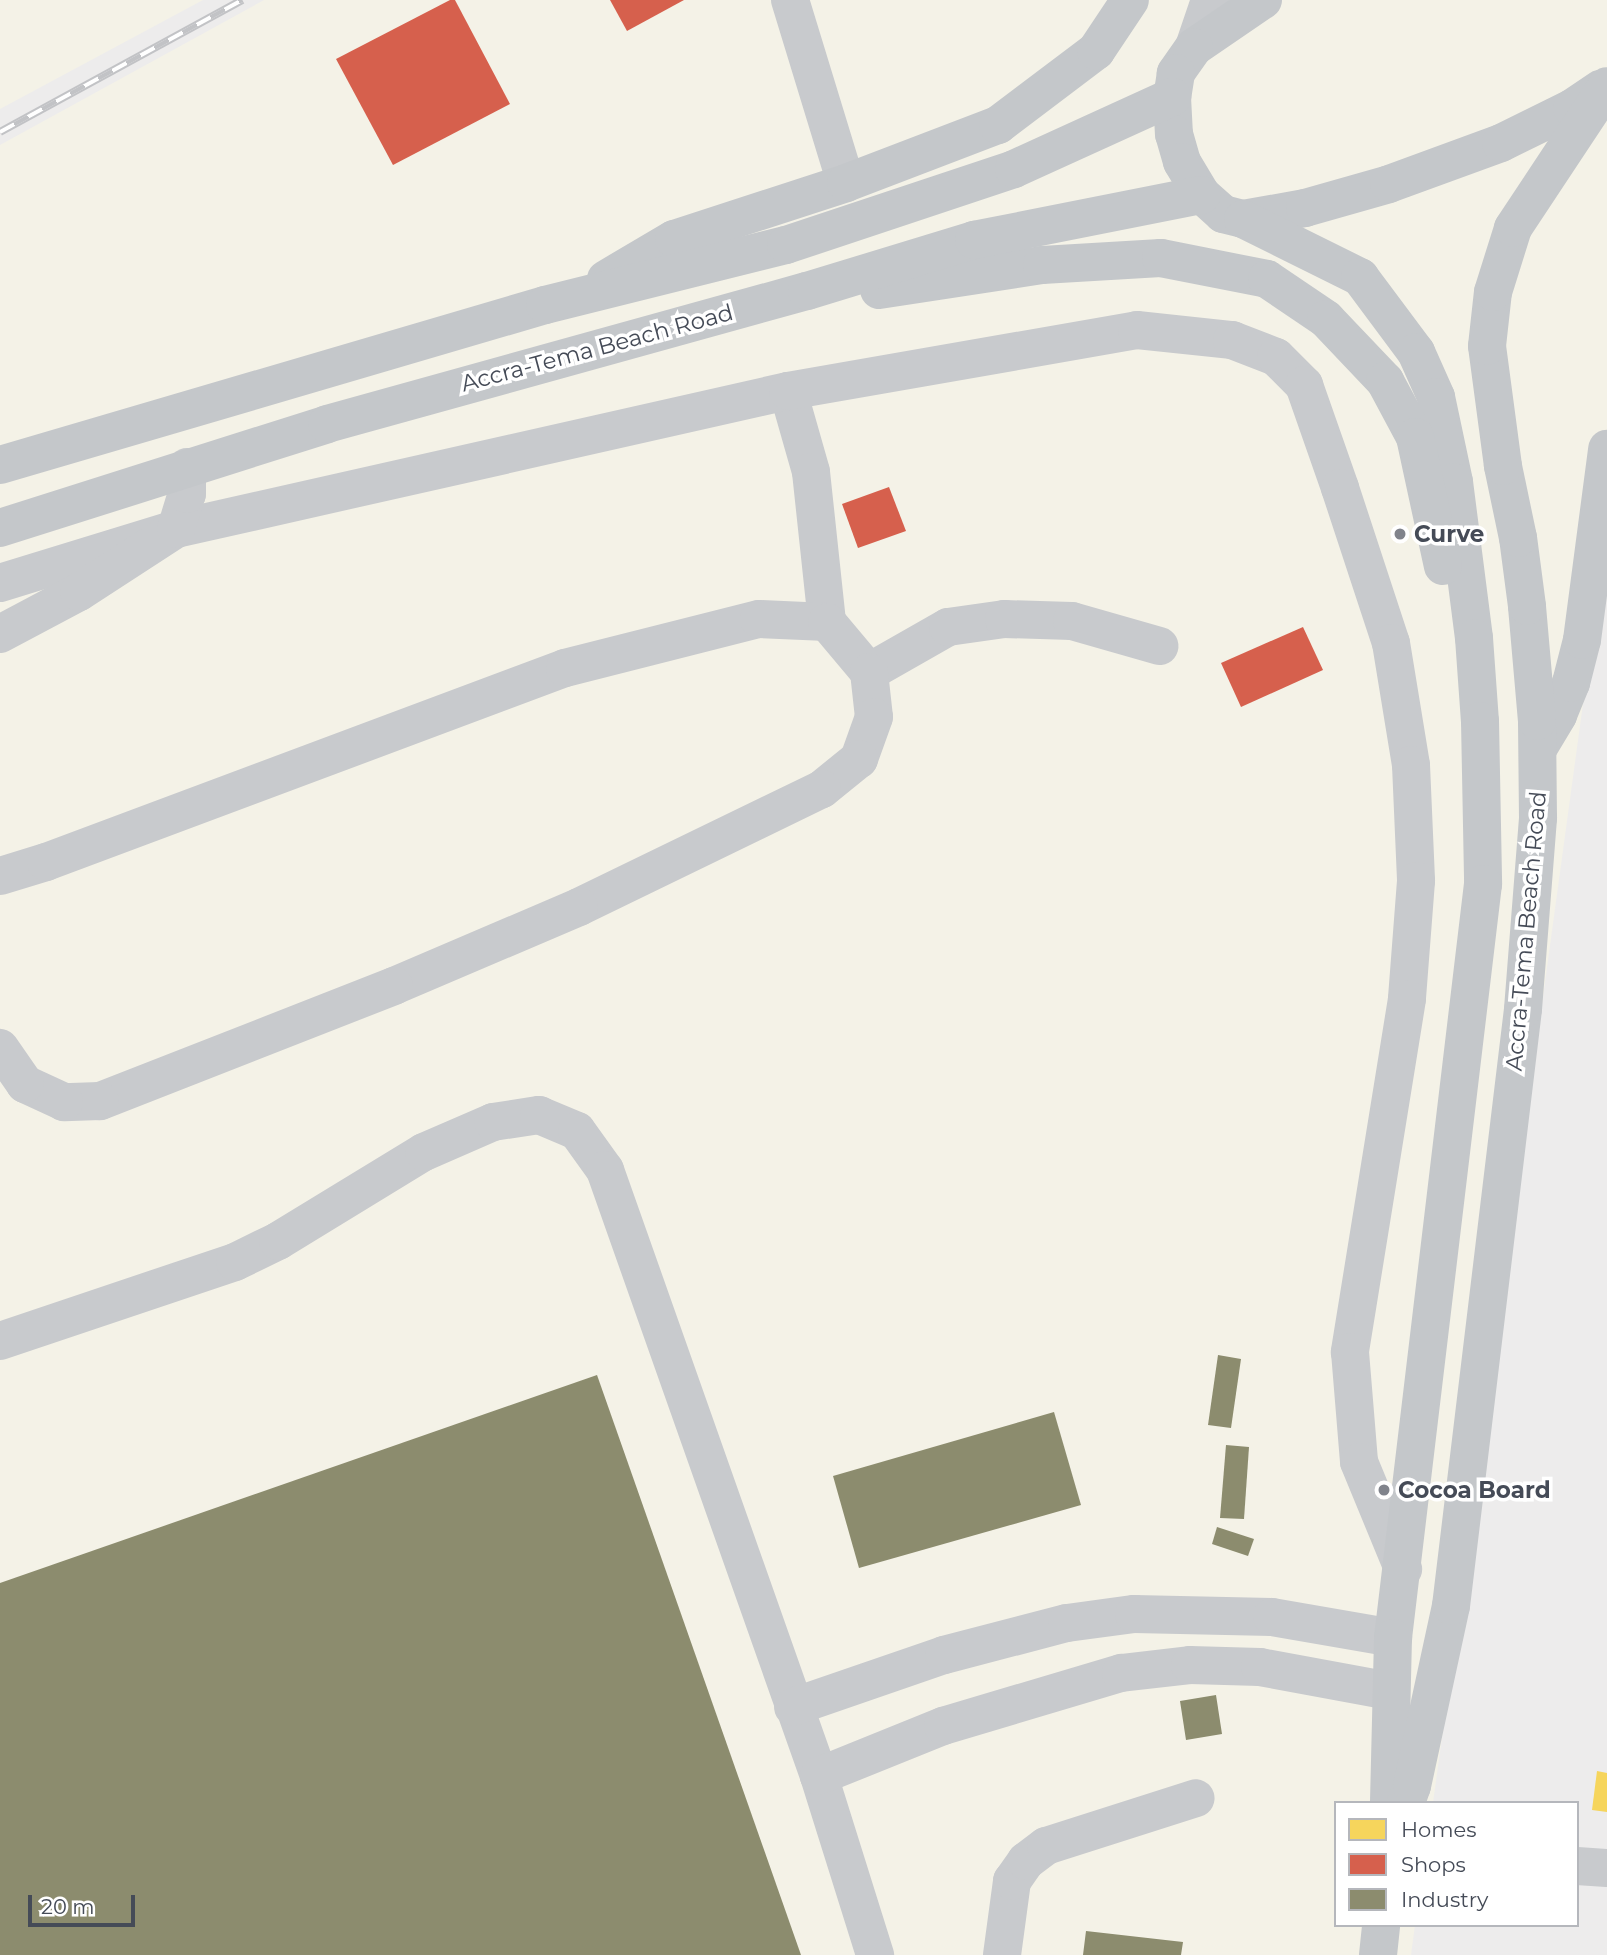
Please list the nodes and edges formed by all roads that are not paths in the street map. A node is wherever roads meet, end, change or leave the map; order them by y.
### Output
1 (790, 0) edge
2 (1130, 0) edge
3 (1210, 0) edge
4 (1263, 0) edge
5 (1194, 47) junction
6 (1607, 85) edge
7 (1172, 97) junction
8 (846, 183) junction
9 (1202, 195) junction
10 (1243, 219) junction
11 (573, 299) junction
12 (701, 319) junction
13 (788, 391) junction
14 (173, 412) junction
15 (1607, 449) edge
16 (0, 465) edge
17 (187, 467) junction
18 (0, 528) edge
19 (176, 529) junction
20 (0, 583) edge
21 (827, 622) junction
22 (0, 634) edge
23 (1474, 638) junction
24 (1159, 646) dead end
25 (869, 672) junction
26 (1538, 749) junction
27 (0, 876) edge
28 (0, 1048) edge
29 (0, 1341) edge
30 (1403, 1569) junction
31 (1393, 1638) junction
32 (1390, 1691) junction
33 (793, 1707) junction
34 (819, 1776) junction
35 (1196, 1798) dead end
36 (1389, 1801) edge
37 (1407, 1801) edge
38 (1579, 1866) edge
39 (1607, 1868) edge
40 (1381, 1927) edge
41 (875, 1955) edge
42 (1002, 1955) edge
43 (1378, 1955) edge

1 - 8 street
2 - 8 main road
3 - 5 street
4 - 5 main road
5 - 7 main road
6 - 10 main road
6 - 26 main road, Accra-Tema Beach Road
7 - 9 main road
7 - 11 main road
8 - 11 main road
9 - 10 main road, Accra-Tema Beach Road
9 - 12 main road, Accra-Tema Beach Road
10 - 23 main road, Accra-Tema Beach Road
11 - 14 main road
12 - 17 main road, Accra-Tema Beach Road
12 - 23 main road
13 - 19 street
13 - 21 street
13 - 30 street
14 - 16 main road
14 - 17 main road
15 - 26 main road
17 - 18 main road, Accra-Tema Beach Road
17 - 19 street
19 - 20 street
19 - 22 street
21 - 25 street
21 - 27 street
23 - 30 main road, Accra-Tema Beach Road
24 - 25 street
25 - 28 street
26 - 37 main road, Accra-Tema Beach Road
29 - 33 street
30 - 31 main road, Accra-Tema Beach Road
31 - 32 main road, Accra-Tema Beach Road
31 - 33 street
32 - 34 street
32 - 36 main road, Accra-Tema Beach Road
33 - 34 street
34 - 41 street
35 - 42 street
38 - 39 street
40 - 43 main road

